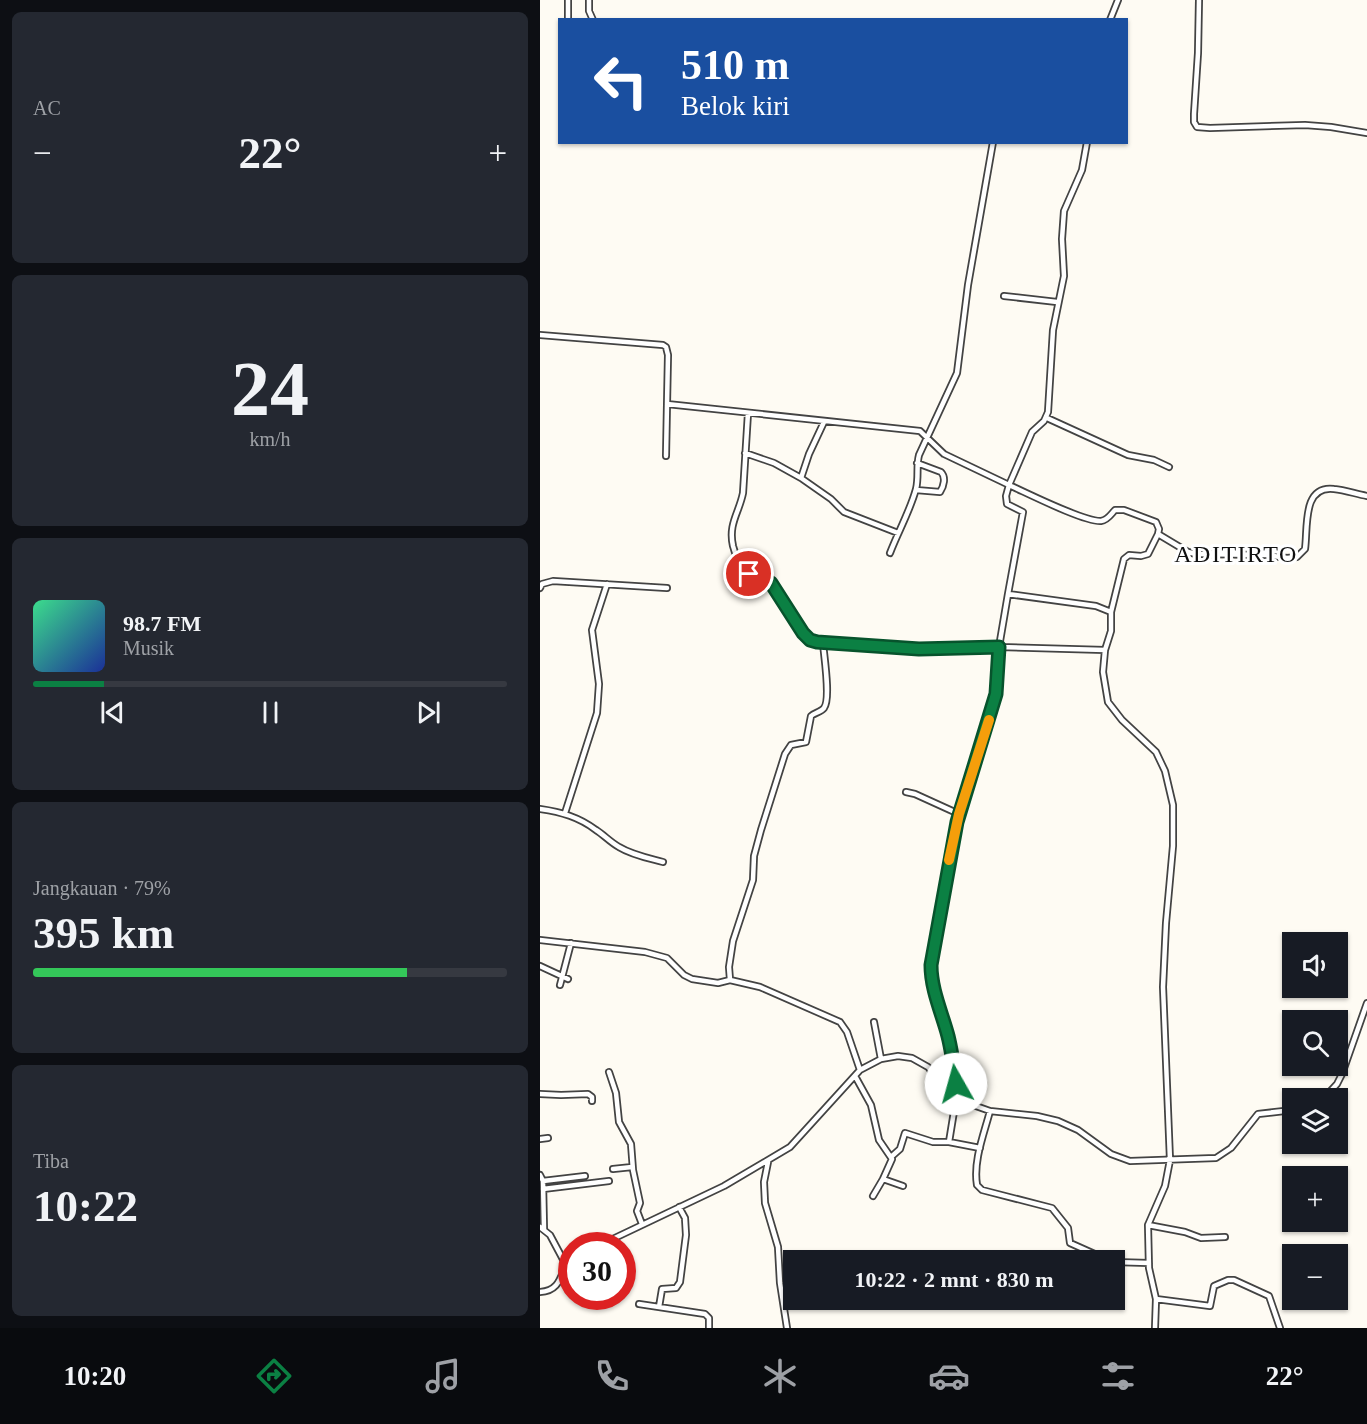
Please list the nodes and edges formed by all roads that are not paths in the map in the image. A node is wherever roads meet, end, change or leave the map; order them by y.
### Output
1 (568, 0) edge
2 (589, 0) edge
3 (1118, 0) edge
4 (1199, 0) edge
5 (568, 18) edge
6 (592, 18) edge
7 (1111, 18) edge
8 (1367, 133) edge
9 (993, 144) edge
10 (1087, 144) edge
11 (1004, 296) dead end
12 (1057, 302) junction
13 (540, 335) edge
14 (667, 405) junction
15 (748, 413) junction
16 (1047, 418) junction
17 (824, 422) junction
18 (927, 436) junction
19 (746, 453) junction
20 (666, 456) dead end
21 (917, 463) junction
22 (1170, 467) dead end
23 (801, 478) junction
24 (1009, 485) junction
25 (916, 490) junction
26 (1367, 496) edge
27 (898, 533) junction
28 (1158, 534) junction
29 (890, 553) dead end
30 (607, 584) junction
31 (540, 588) edge
32 (667, 588) dead end
33 (1008, 594) junction
34 (1111, 612) junction
35 (823, 643) junction
36 (999, 647) junction
37 (1105, 650) junction
38 (906, 792) dead end
39 (540, 809) edge
40 (565, 813) junction
41 (959, 814) junction
42 (663, 862) dead end
43 (540, 940) edge
44 (571, 943) junction
45 (540, 966) edge
46 (565, 978) junction
47 (730, 980) junction
48 (560, 985) dead end
49 (1367, 1003) edge
50 (874, 1022) dead end
51 (881, 1059) junction
52 (861, 1070) junction
53 (609, 1072) dead end
54 (855, 1076) junction
55 (1333, 1088) edge
56 (540, 1094) edge
57 (956, 1099) junction
58 (592, 1101) dead end
59 (990, 1111) junction
60 (1282, 1111) edge
61 (540, 1138) edge
62 (548, 1138) dead end
63 (949, 1142) junction
64 (980, 1148) junction
65 (891, 1157) junction
66 (1170, 1160) junction
67 (768, 1162) junction
68 (632, 1167) junction
69 (613, 1169) dead end
70 (540, 1176) edge
71 (585, 1176) dead end
72 (883, 1179) junction
73 (543, 1181) junction
74 (609, 1181) dead end
75 (903, 1186) dead end
76 (543, 1189) junction
77 (873, 1196) dead end
78 (679, 1207) junction
79 (642, 1224) junction
80 (1148, 1225) junction
81 (542, 1228) edge
82 (626, 1232) edge
83 (1224, 1237) dead end
84 (558, 1250) edge
85 (1086, 1250) edge
86 (1125, 1262) edge
87 (1149, 1263) junction
88 (558, 1282) edge
89 (540, 1292) edge
90 (1156, 1299) junction
91 (639, 1304) dead end
92 (659, 1307) junction
93 (709, 1328) edge
94 (787, 1328) edge
95 (1155, 1328) edge
96 (1280, 1328) edge

1 - 5 street
2 - 6 street
3 - 7 street
4 - 8 street
9 - 18 street
10 - 12 street
11 - 12 street
12 - 16 street
13 - 14 street
14 - 15 street
14 - 20 street
15 - 17 street
15 - 19 street
16 - 22 street
16 - 24 street
17 - 18 street
17 - 23 street
18 - 21 street
18 - 24 street
19 - 23 street
19 - 35 street
21 - 25 street
21 - 25 street
23 - 27 street
24 - 28 street
24 - 33 street
25 - 27 street
26 - 28 street
27 - 29 street
28 - 34 street
30 - 31 street
30 - 32 street
30 - 40 street
33 - 34 street
33 - 36 street
34 - 37 street
35 - 36 street
35 - 47 street
36 - 37 street
36 - 41 street
37 - 66 street
38 - 41 street
39 - 40 street
40 - 42 street
41 - 57 street
43 - 44 street
44 - 46 street
44 - 47 street
45 - 46 street
46 - 48 street
47 - 52 street
49 - 55 street
50 - 51 street
51 - 52 street
51 - 57 street
52 - 54 street
53 - 68 street
54 - 65 street
54 - 67 street
56 - 58 street
57 - 59 street
57 - 63 street
59 - 64 street
59 - 66 street
60 - 66 street
61 - 62 street
63 - 64 street
63 - 65 street
64 - 85 street
65 - 72 street
66 - 80 street
67 - 78 street
67 - 94 street
68 - 69 street
68 - 79 street
70 - 73 street
71 - 73 street
72 - 75 street
72 - 77 street
73 - 76 street
74 - 76 street
76 - 81 street
78 - 79 street
78 - 92 street
79 - 82 street
80 - 83 street
80 - 87 street
81 - 84 street
86 - 87 street
87 - 90 street
88 - 89 street
90 - 95 street
90 - 96 street
91 - 92 street
92 - 93 street

